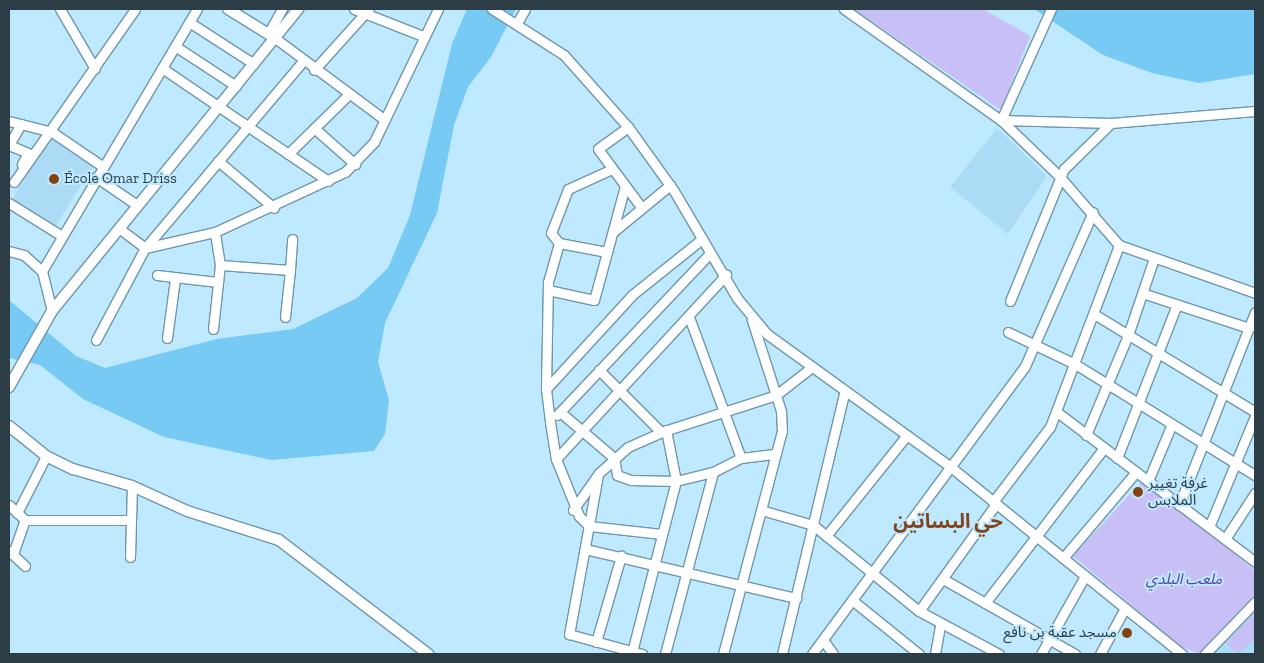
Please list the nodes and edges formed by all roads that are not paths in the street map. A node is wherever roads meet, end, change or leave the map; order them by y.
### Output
1 (60, 9) edge
2 (197, 9) edge
3 (228, 9) edge
4 (282, 9) edge
5 (298, 9) edge
6 (354, 9) edge
7 (438, 9) edge
8 (492, 9) edge
9 (525, 9) edge
10 (844, 9) edge
11 (1051, 9) edge
12 (132, 10) edge
13 (367, 11) edge
14 (515, 21) junction
15 (189, 22) junction
16 (271, 36) junction
17 (423, 36) junction
18 (176, 46) junction
19 (302, 61) junction
20 (254, 64) junction
21 (95, 68) junction
22 (162, 68) junction
23 (314, 70) junction
24 (236, 86) junction
25 (348, 94) junction
26 (219, 107) junction
27 (1255, 111) edge
28 (384, 120) junction
29 (1001, 120) junction
30 (9, 121) edge
31 (1111, 123) junction
32 (21, 124) junction
33 (246, 126) junction
34 (628, 127) junction
35 (314, 128) junction
36 (52, 132) junction
37 (9, 146) edge
38 (288, 154) junction
39 (218, 161) junction
40 (355, 164) junction
41 (102, 166) junction
42 (612, 169) junction
43 (96, 176) junction
44 (1060, 176) junction
45 (328, 181) junction
46 (14, 182) junction
47 (670, 185) junction
48 (625, 186) junction
49 (9, 192) edge
50 (9, 203) edge
51 (137, 205) junction
52 (641, 207) junction
53 (274, 208) junction
54 (1093, 212) junction
55 (120, 228) junction
56 (215, 232) junction
57 (612, 232) junction
58 (62, 236) junction
59 (292, 239) dead end
60 (702, 239) junction
61 (559, 243) junction
62 (1119, 245) junction
63 (145, 248) junction
64 (9, 251) edge
65 (607, 252) junction
66 (710, 252) junction
67 (1154, 258) junction
68 (220, 265) junction
69 (290, 270) junction
70 (42, 271) junction
71 (157, 275) dead end
72 (726, 275) junction
73 (175, 279) junction
74 (218, 282) junction
75 (548, 290) junction
76 (1255, 292) edge
77 (1142, 293) junction
78 (1010, 301) dead end
79 (1176, 307) junction
80 (1255, 312) edge
81 (51, 313) junction
82 (1094, 314) junction
83 (285, 317) dead end
84 (689, 317) junction
85 (752, 317) junction
86 (1249, 328) junction
87 (213, 329) dead end
88 (1008, 332) dead end
89 (1128, 335) junction
90 (167, 338) dead end
91 (96, 340) dead end
92 (1037, 344) junction
93 (1160, 354) junction
94 (1075, 364) junction
95 (812, 367) junction
96 (599, 370) junction
97 (1109, 385) junction
98 (9, 387) edge
99 (620, 388) junction
100 (546, 389) junction
101 (845, 390) junction
102 (1223, 392) junction
103 (776, 395) junction
104 (1140, 404) junction
105 (560, 412) junction
106 (722, 412) junction
107 (1057, 412) junction
108 (1255, 412) edge
109 (1255, 416) edge
110 (550, 422) junction
111 (1172, 424) junction
112 (9, 426) edge
113 (581, 430) junction
114 (663, 431) junction
115 (907, 435) junction
116 (1086, 435) junction
117 (1203, 443) junction
118 (1104, 448) junction
119 (776, 454) junction
120 (46, 456) junction
121 (556, 458) junction
122 (614, 458) junction
123 (741, 458) junction
124 (1117, 458) junction
125 (1235, 463) junction
126 (952, 468) junction
127 (713, 472) junction
128 (1136, 472) junction
129 (599, 473) junction
130 (1255, 475) edge
131 (676, 481) junction
132 (1148, 481) junction
133 (132, 486) junction
134 (1255, 493) edge
135 (995, 503) junction
136 (9, 505) edge
137 (1179, 505) junction
138 (572, 510) junction
139 (761, 510) junction
140 (17, 513) junction
141 (26, 520) junction
142 (130, 520) junction
143 (813, 525) junction
144 (589, 526) junction
145 (1209, 527) junction
146 (662, 534) junction
147 (826, 536) junction
148 (1036, 536) junction
149 (1225, 539) junction
150 (585, 549) junction
151 (11, 552) edge
152 (621, 556) junction
153 (130, 557) dead end
154 (1063, 558) junction
155 (655, 562) junction
156 (1255, 562) edge
157 (26, 566) dead end
158 (688, 570) junction
159 (872, 573) junction
160 (1085, 576) junction
161 (943, 579) junction
162 (742, 583) junction
163 (796, 598) junction
164 (852, 600) junction
165 (1255, 602) edge
166 (985, 603) junction
167 (1125, 608) junction
168 (920, 611) junction
169 (940, 625) junction
170 (1049, 639) junction
171 (822, 640) junction
172 (596, 642) junction
173 (1171, 651) edge
174 (637, 653) edge
175 (428, 654) edge
176 (665, 654) edge
177 (723, 654) edge
178 (782, 654) edge
179 (812, 654) edge
180 (833, 654) edge
181 (919, 654) edge
182 (935, 654) edge
183 (999, 654) edge
184 (1041, 654) edge
185 (1075, 654) edge
186 (1100, 654) edge
187 (1182, 654) edge
188 (1205, 654) edge

1 - 21 street
2 - 15 street
3 - 16 main road
4 - 16 street
5 - 16 main road
6 - 13 street
7 - 17 street
8 - 14 street
9 - 14 street
10 - 29 street
11 - 29 street
12 - 21 street
13 - 17 street
13 - 23 street
14 - 34 street
15 - 18 street
15 - 20 street
16 - 19 street
16 - 20 main road
17 - 28 street
18 - 22 street
18 - 24 street
19 - 23 street
19 - 33 street
20 - 24 main road
21 - 36 street
22 - 26 street
22 - 41 street
23 - 25 street
24 - 26 main road
25 - 28 street
25 - 35 street
26 - 33 street
26 - 51 main road
27 - 31 street
28 - 40 street
29 - 31 street
29 - 44 street
30 - 32 street
31 - 44 street
32 - 36 street
32 - 37 street
33 - 38 street
33 - 39 street
34 - 42 street
34 - 47 street
35 - 38 street
35 - 40 street
36 - 41 street
36 - 46 street
37 - 46 street
38 - 45 street
39 - 53 street
39 - 63 street
40 - 45 street
41 - 43 street
42 - 48 street
42 - 61 street
43 - 51 street
43 - 58 street
44 - 54 street
44 - 78 street
45 - 53 street
46 - 49 street
47 - 52 street
47 - 60 street
48 - 52 street
48 - 57 street
50 - 58 street
51 - 55 main road
52 - 57 street
53 - 56 street
54 - 62 street
54 - 92 street
55 - 63 street
55 - 81 main road
56 - 63 street
56 - 68 street
57 - 65 street
58 - 70 street
59 - 69 street
60 - 66 street
60 - 100 street
61 - 65 street
61 - 75 street
62 - 67 street
62 - 82 street
63 - 91 street
64 - 70 street
65 - 75 street
66 - 72 street
66 - 96 street
67 - 76 street
67 - 77 street
68 - 69 street
68 - 74 street
69 - 83 street
70 - 81 street
71 - 73 street
72 - 84 street
72 - 85 street
73 - 74 street
73 - 90 street
74 - 87 street
75 - 100 street
77 - 79 street
77 - 89 street
79 - 86 street
79 - 93 street
80 - 86 street
81 - 98 main road
82 - 89 street
82 - 94 street
84 - 99 street
84 - 106 street
85 - 95 street
85 - 103 street
86 - 102 street
88 - 92 street
89 - 93 street
89 - 97 street
92 - 94 street
92 - 126 street
93 - 102 street
93 - 104 street
94 - 97 street
94 - 107 street
95 - 101 street
95 - 103 street
96 - 99 street
96 - 105 street
97 - 104 street
97 - 116 street
99 - 113 street
99 - 114 street
100 - 110 street
101 - 115 street
101 - 143 street
102 - 108 street
102 - 117 street
103 - 106 street
103 - 119 street
104 - 111 street
104 - 124 street
105 - 110 street
105 - 113 street
106 - 114 street
106 - 123 street
107 - 116 street
107 - 135 street
109 - 125 street
110 - 121 street
111 - 117 street
111 - 132 street
112 - 120 main road
113 - 121 street
113 - 122 street
114 - 122 street
114 - 131 street
115 - 126 street
115 - 147 street
116 - 118 street
117 - 125 street
117 - 137 street
118 - 124 street
118 - 148 street
119 - 123 street
119 - 139 street
120 - 133 main road
120 - 140 street
121 - 138 street
122 - 129 street
122 - 131 street
123 - 127 street
124 - 128 street
125 - 130 street
125 - 145 street
126 - 135 street
126 - 159 street
127 - 131 street
127 - 158 street
128 - 132 street
128 - 154 street
129 - 138 street
129 - 144 street
131 - 146 street
132 - 137 street
133 - 142 street
133 - 175 main road
134 - 149 street
135 - 148 street
135 - 161 street
136 - 140 street
137 - 145 street
138 - 144 street
139 - 143 street
139 - 162 street
140 - 141 street
141 - 142 street
141 - 151 street
142 - 153 street
143 - 147 street
143 - 163 street
144 - 146 street
144 - 150 street
145 - 149 street
146 - 155 street
147 - 159 street
148 - 154 street
148 - 166 street
149 - 156 street
150 - 152 street
150 - 172 street
151 - 157 street
152 - 155 street
152 - 172 street
154 - 160 street
155 - 158 street
155 - 174 street
158 - 162 street
158 - 176 street
159 - 164 street
159 - 168 street
160 - 167 street
160 - 170 street
161 - 166 street
161 - 168 street
162 - 163 street
162 - 177 street
163 - 178 street
164 - 171 street
164 - 181 street
165 - 188 street
166 - 170 street
167 - 173 street
167 - 186 street
168 - 169 street
169 - 182 street
169 - 183 street
170 - 184 street
170 - 185 street
171 - 179 street
171 - 180 street
172 - 174 street
173 - 187 street

